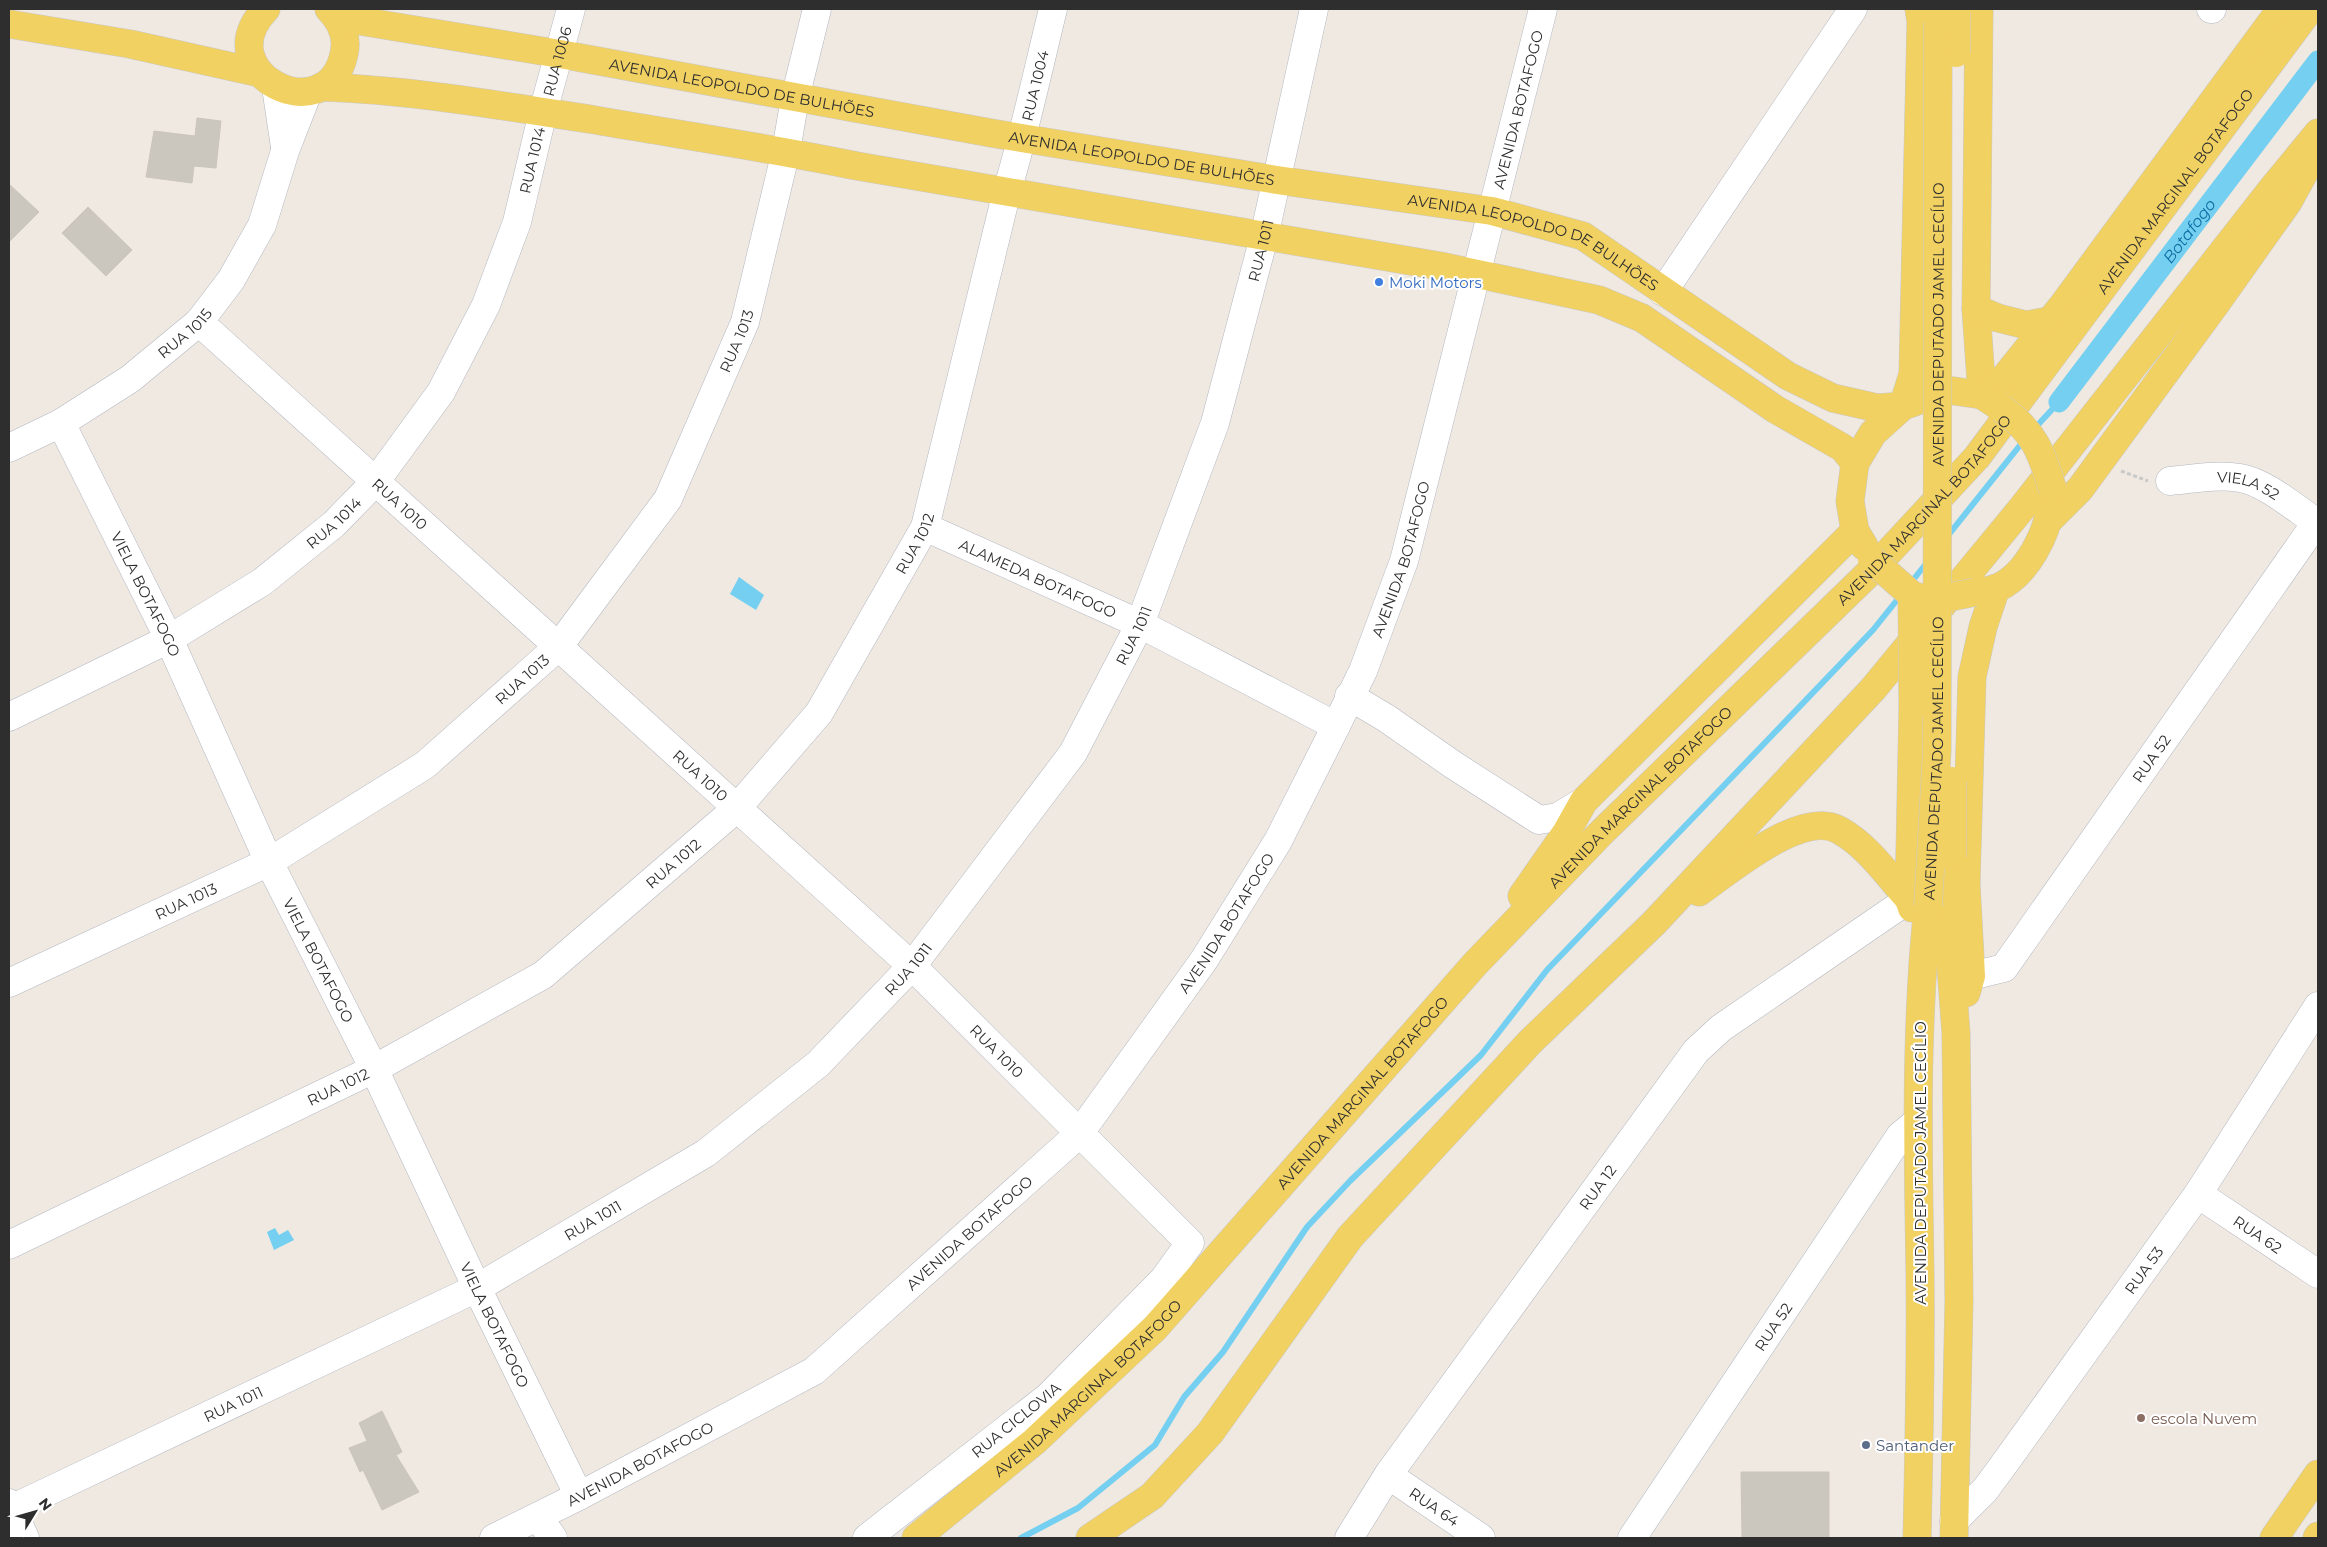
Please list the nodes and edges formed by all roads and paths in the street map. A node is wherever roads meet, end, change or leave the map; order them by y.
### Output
1 (266, 9) edge
2 (571, 9) edge
3 (817, 9) edge
4 (1053, 9) edge
5 (1314, 9) edge
6 (1543, 9) edge
7 (1853, 9) edge
8 (2281, 9) edge
9 (2310, 9) edge
10 (1947, 11) edge
11 (333, 13) edge
12 (9, 24) edge
13 (560, 54) junction
14 (268, 80) junction
15 (314, 89) junction
16 (795, 98) junction
17 (543, 112) junction
18 (2318, 133) edge
19 (1023, 138) junction
20 (2318, 146) edge
21 (286, 151) junction
22 (786, 152) junction
23 (1277, 180) junction
24 (1007, 191) junction
25 (1492, 210) junction
26 (1264, 237) junction
27 (1478, 274) junction
28 (1663, 292) junction
29 (1976, 308) junction
30 (2049, 321) junction
31 (200, 322) junction
32 (1992, 402) junction
33 (1903, 406) junction
34 (61, 423) junction
35 (9, 448) edge
36 (1855, 463) junction
37 (376, 481) junction
38 (2170, 481) dead end
39 (2049, 520) junction
40 (2317, 521) edge
41 (925, 527) junction
42 (1855, 531) junction
43 (1985, 590) junction
44 (1912, 594) junction
45 (1140, 624) junction
46 (169, 640) junction
47 (559, 646) junction
48 (1349, 696) junction
49 (9, 717) edge
50 (1336, 726) junction
51 (1584, 802) junction
52 (737, 808) junction
53 (269, 862) junction
54 (1919, 902) junction
55 (1654, 923) junction
56 (1475, 964) junction
57 (912, 966) junction
58 (1970, 976) junction
59 (9, 983) edge
60 (2318, 1006) edge
61 (1956, 1033) junction
62 (374, 1069) junction
63 (1918, 1121) junction
64 (1079, 1134) junction
65 (2198, 1194) junction
66 (1190, 1243) joint
67 (9, 1245) edge
68 (2318, 1274) edge
69 (477, 1288) junction
70 (2318, 1474) edge
71 (1388, 1475) junction
72 (579, 1496) junction
73 (10, 1507) edge
74 (546, 1528) edge
75 (1954, 1530) edge
76 (26, 1538) edge
77 (494, 1538) edge
78 (867, 1538) edge
79 (916, 1538) edge
80 (1090, 1538) edge
81 (1349, 1538) edge
82 (1481, 1538) edge
83 (1632, 1538) edge
84 (1917, 1538) edge
85 (2274, 1538) edge

1 - 14 main road
2 - 13 street, RUA 1006
3 - 16 street, RUA 1013
4 - 19 street, RUA 1004
5 - 23 street, RUA 1011
6 - 25 street, AVENIDA BOTAFOGO
7 - 28 street
8 - 30 main road
9 - 56 main road, AVENIDA MARGINAL BOTAFOGO
10 - 29 main road
10 - 33 main road
10 - 54 main road, AVENIDA DEPUTADO JAMEL CECÍLIO, bridge
10 - 61 main road, AVENIDA DEPUTADO JAMEL CECÍLIO, bridge
11 - 13 main road, AVENIDA LEOPOLDO DE BULHÕES
11 - 15 main road
12 - 14 main road
13 - 16 main road, AVENIDA LEOPOLDO DE BULHÕES
13 - 17 street, RUA 1006
14 - 15 main road, AVENIDA LEOPOLDO DE BULHÕES
14 - 21 street, RUA 1015
15 - 17 main road, AVENIDA LEOPOLDO DE BULHÕES
15 - 21 street, RUA 1015
16 - 19 main road, AVENIDA LEOPOLDO DE BULHÕES
16 - 22 street, RUA 1013
17 - 22 main road, AVENIDA LEOPOLDO DE BULHÕES
17 - 37 street, RUA 1014
18 - 55 main road
19 - 23 main road, AVENIDA LEOPOLDO DE BULHÕES
19 - 24 street, RUA 1004
20 - 39 main road
21 - 31 street, RUA 1015
22 - 24 main road, AVENIDA LEOPOLDO DE BULHÕES
22 - 47 street, RUA 1013
23 - 25 main road, AVENIDA LEOPOLDO DE BULHÕES
23 - 26 street, RUA 1011
24 - 26 main road, AVENIDA LEOPOLDO DE BULHÕES
24 - 41 street, RUA 1012
25 - 27 street, AVENIDA BOTAFOGO
25 - 28 main road, AVENIDA LEOPOLDO DE BULHÕES
26 - 27 main road, AVENIDA LEOPOLDO DE BULHÕES
26 - 45 street, RUA 1011
27 - 36 main road, AVENIDA LEOPOLDO DE BULHÕES
27 - 48 street, AVENIDA BOTAFOGO
28 - 33 main road, AVENIDA LEOPOLDO DE BULHÕES
29 - 30 main road
29 - 32 main road
30 - 32 main road
31 - 34 street, RUA 1015
31 - 37 street, RUA 1010
32 - 33 main road
32 - 39 main road, bridge
33 - 36 main road
34 - 35 street, RUA 1015
34 - 46 street, VIELA BOTAFOGO
36 - 42 main road
37 - 46 street, RUA 1014
37 - 47 street, RUA 1010
38 - 40 street, VIELA 52
39 - 43 main road
40 - 58 street, RUA 52
41 - 45 street, ALAMEDA BOTAFOGO
41 - 52 street, RUA 1012
42 - 44 main road, bridge
42 - 51 main road
43 - 44 main road, bridge
43 - 58 main road
44 - 54 main road, bridge
45 - 50 street, ALAMEDA BOTAFOGO
45 - 57 street, RUA 1011
46 - 49 street, RUA 1014
46 - 53 street, VIELA BOTAFOGO
47 - 52 street, RUA 1010
47 - 53 street, RUA 1013
48 - 50 street, AVENIDA BOTAFOGO
48 - 51 street
50 - 64 street, AVENIDA BOTAFOGO
51 - 56 main road
52 - 57 street, RUA 1010
52 - 62 street, RUA 1012
53 - 59 street, RUA 1013
53 - 62 street, VIELA BOTAFOGO
54 - 55 main road
54 - 63 main road, AVENIDA DEPUTADO JAMEL CECÍLIO
54 - 71 street, RUA 12
55 - 80 main road
56 - 79 main road, AVENIDA MARGINAL BOTAFOGO
57 - 64 street, RUA 1010
57 - 69 street, RUA 1011
58 - 61 main road
60 - 65 street, RUA 53
61 - 75 main road, AVENIDA DEPUTADO JAMEL CECÍLIO
62 - 67 street, RUA 1012
62 - 69 street, VIELA BOTAFOGO
63 - 83 street, RUA 52
63 - 84 main road, AVENIDA DEPUTADO JAMEL CECÍLIO
64 - 66 street, RUA 1010
64 - 72 street, AVENIDA BOTAFOGO
65 - 68 street, RUA 62
65 - 75 street, RUA 53
66 - 78 street, RUA CICLOVIA
69 - 72 street, VIELA BOTAFOGO
69 - 73 street, RUA 1011
70 - 85 main road
71 - 81 street, RUA 12
71 - 82 street, RUA 64
72 - 74 street, AVENIDA BOTAFOGO
73 - 76 street
74 - 77 street, AVENIDA BOTAFOGO

